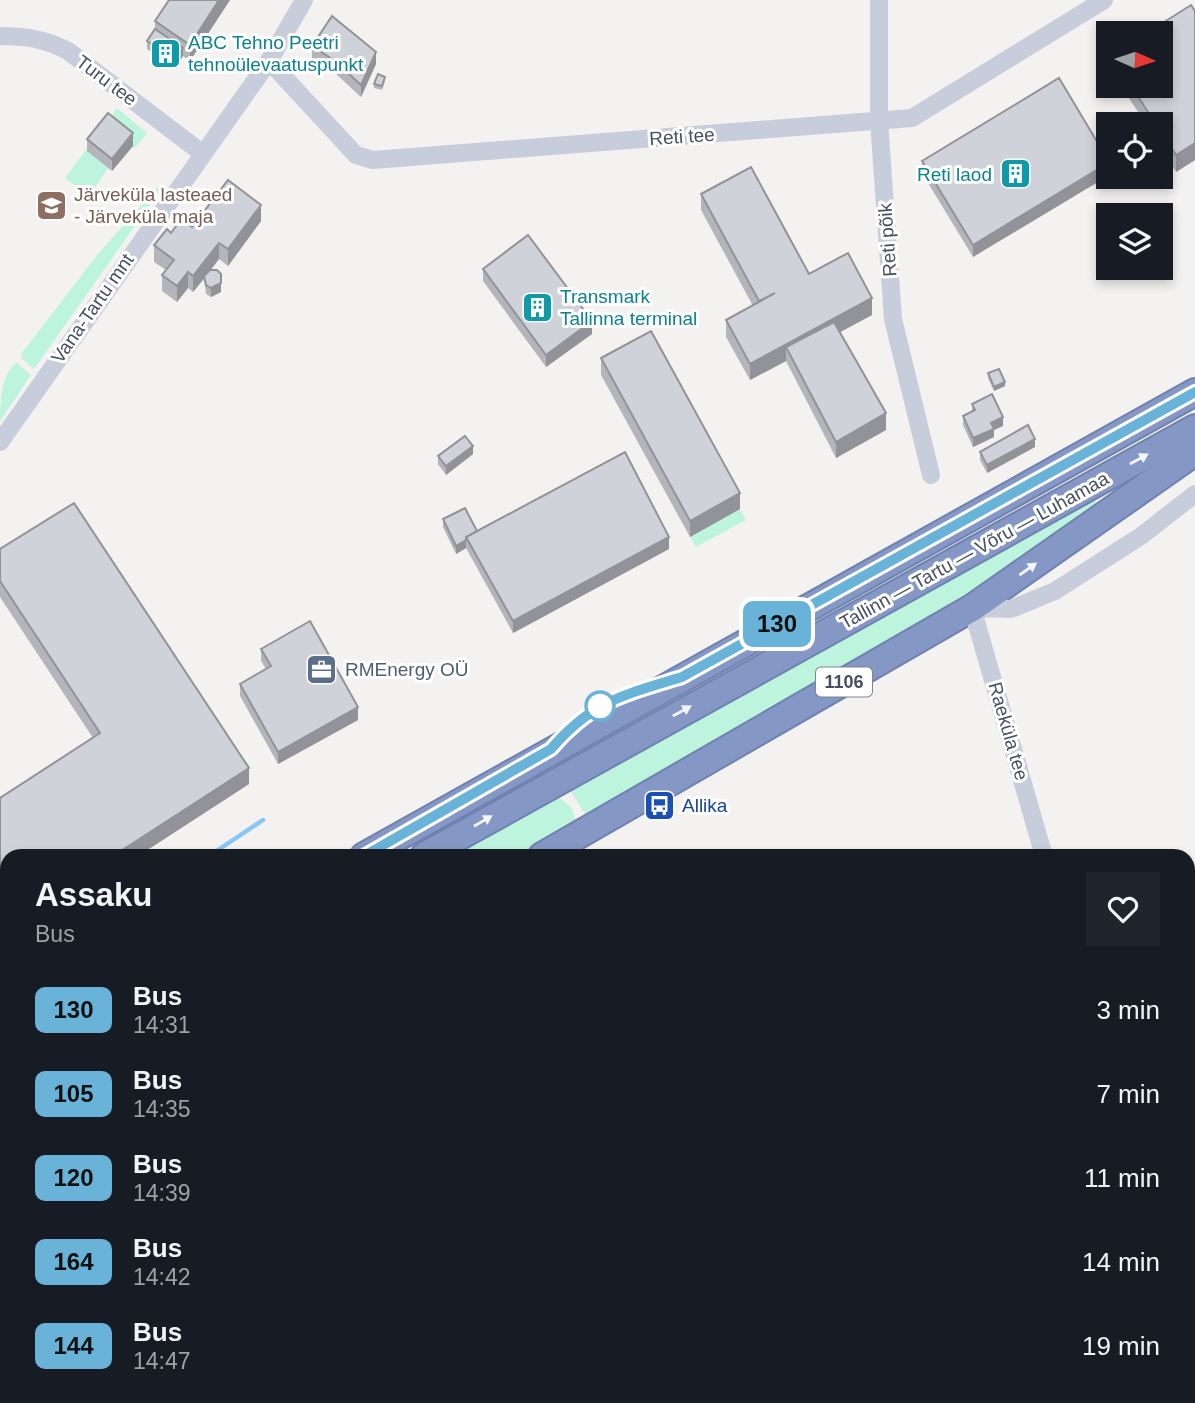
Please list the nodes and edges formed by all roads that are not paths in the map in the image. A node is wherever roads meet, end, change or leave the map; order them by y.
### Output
1 (304, 0) edge
2 (879, 0) edge
3 (1104, 0) edge
4 (0, 36) edge
5 (269, 61) junction
6 (878, 121) junction
7 (202, 153) junction
8 (1195, 392) edge
9 (1195, 428) edge
10 (0, 442) edge
11 (1195, 452) edge
12 (931, 475) dead end
13 (1195, 494) edge
14 (972, 608) junction
15 (377, 849) edge
16 (437, 849) edge
17 (554, 849) edge
18 (1042, 849) edge

1 - 5 street, Vana-Tartu mnt
2 - 6 street, Reti põik
3 - 6 street, Reti tee
4 - 7 street, Turu tee
5 - 6 street, Reti tee
5 - 7 street, Vana-Tartu mnt
6 - 12 street, Reti põik
7 - 10 street, Vana-Tartu mnt
8 - 15 highway, Tallinn — Tartu — Võru — Luhamaa
16 -> 9 highway, Tallinn — Tartu — Võru — Luhamaa
14 -> 11 highway, 1106
13 - 14 street
14 - 17 highway, 1106
14 - 18 street, Raeküla tee

